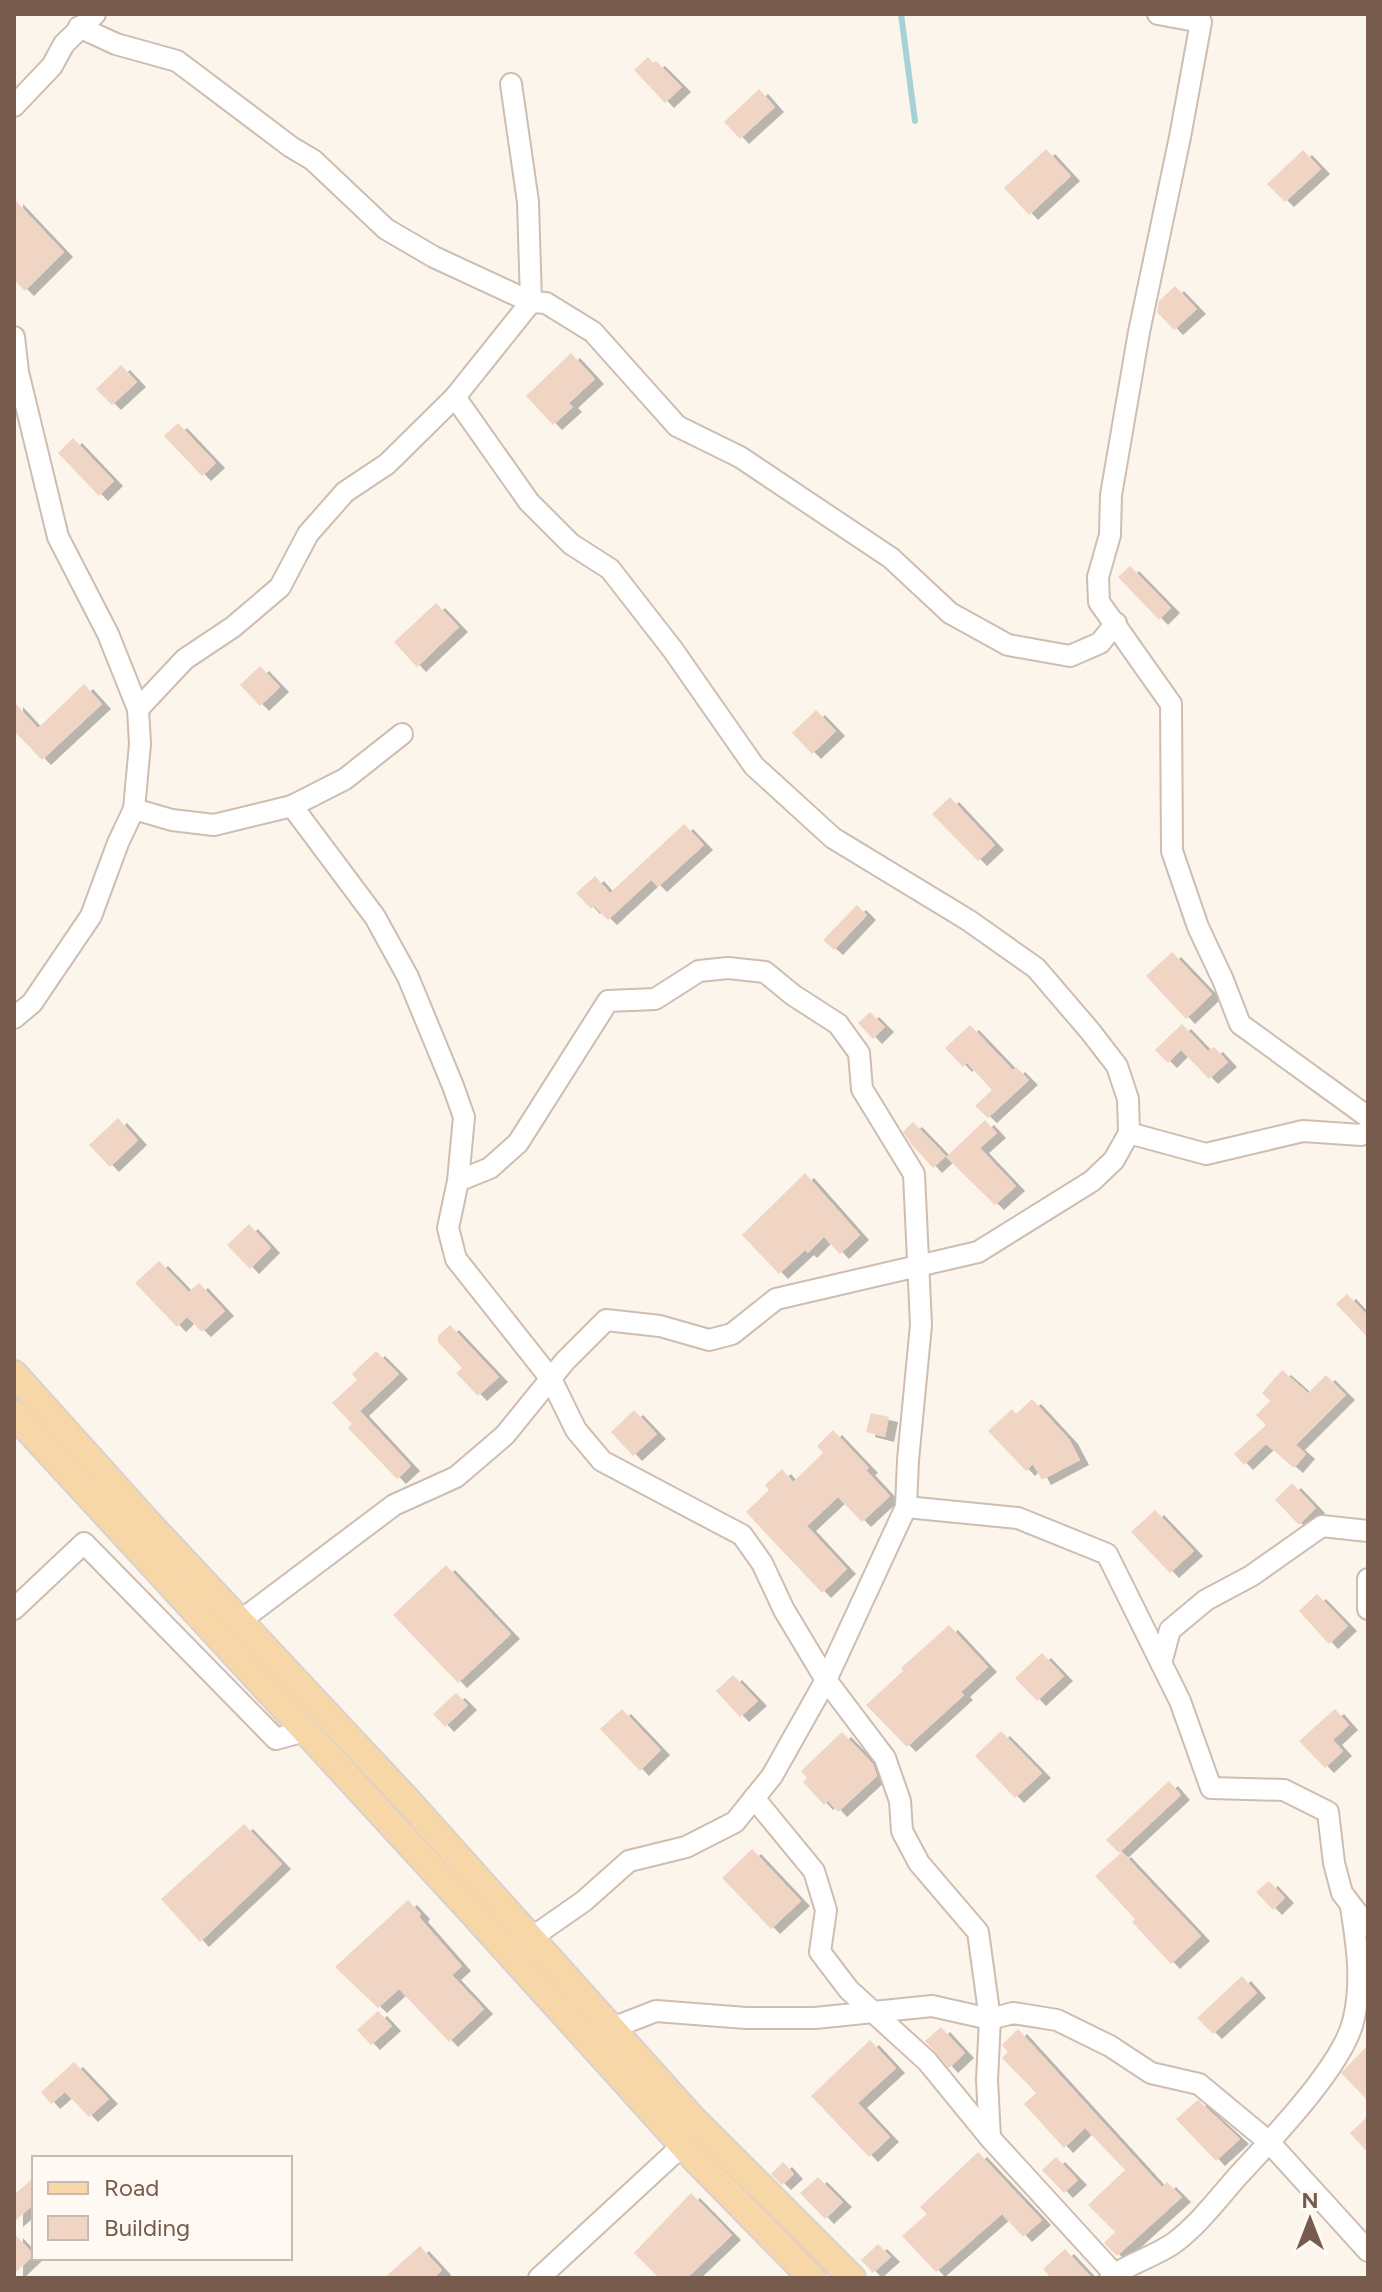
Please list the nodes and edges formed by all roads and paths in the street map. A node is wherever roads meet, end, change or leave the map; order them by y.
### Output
1 (1158, 14) edge
2 (87, 20) edge
3 (511, 84) dead end
4 (14, 106) edge
5 (531, 302) junction
6 (14, 337) edge
7 (455, 397) junction
8 (1116, 623) junction
9 (138, 709) junction
10 (402, 734) dead end
11 (292, 806) junction
12 (134, 809) junction
13 (14, 1018) edge
14 (1368, 1117) edge
15 (1368, 1132) edge
16 (1129, 1133) junction
17 (458, 1181) junction
18 (919, 1264) junction
19 (14, 1374) edge
20 (551, 1379) junction
21 (14, 1414) edge
22 (906, 1507) junction
23 (1368, 1531) edge
24 (1368, 1579) edge
25 (14, 1609) edge
26 (1368, 1609) edge
27 (240, 1621) junction
28 (1161, 1663) junction
29 (826, 1680) junction
30 (305, 1731) junction
31 (754, 1798) junction
32 (1350, 1903) junction
33 (1368, 1927) edge
34 (531, 1938) junction
35 (517, 1962) junction
36 (874, 2014) junction
37 (990, 2019) junction
38 (612, 2028) junction
39 (598, 2052) junction
40 (990, 2138) junction
41 (1269, 2142) junction
42 (683, 2145) junction
43 (1368, 2251) edge
44 (1114, 2277) edge
45 (539, 2278) edge
46 (812, 2278) edge
47 (852, 2278) edge

1 - 8 street
2 - 4 street
2 - 5 street
3 - 5 street
5 - 7 street
5 - 8 street
6 - 9 street
7 - 9 street
7 - 16 street
8 - 14 street
9 - 12 street
10 - 11 street
11 - 12 street
11 - 17 street
12 - 13 street
15 - 16 street
16 - 18 street
17 - 18 street
17 - 20 street
18 - 20 street
18 - 22 street
19 - 27 main road
20 - 27 street
20 - 29 street
21 - 30 main road
22 - 28 street
22 - 29 street
23 - 28 street
24 - 26 street
25 - 30 street
27 - 34 main road
28 - 32 street
29 - 31 street
29 - 37 street
30 - 35 main road
31 - 34 street
31 - 36 street
32 - 33 street
32 - 41 street
34 - 35 street
34 - 38 main road
35 - 39 main road
36 - 37 street
36 - 38 street
36 - 40 street
37 - 40 street
37 - 41 street
38 - 39 street
38 - 47 main road
39 - 42 main road
40 - 44 street
41 - 43 street
41 - 44 street
42 - 45 street
42 - 46 main road

